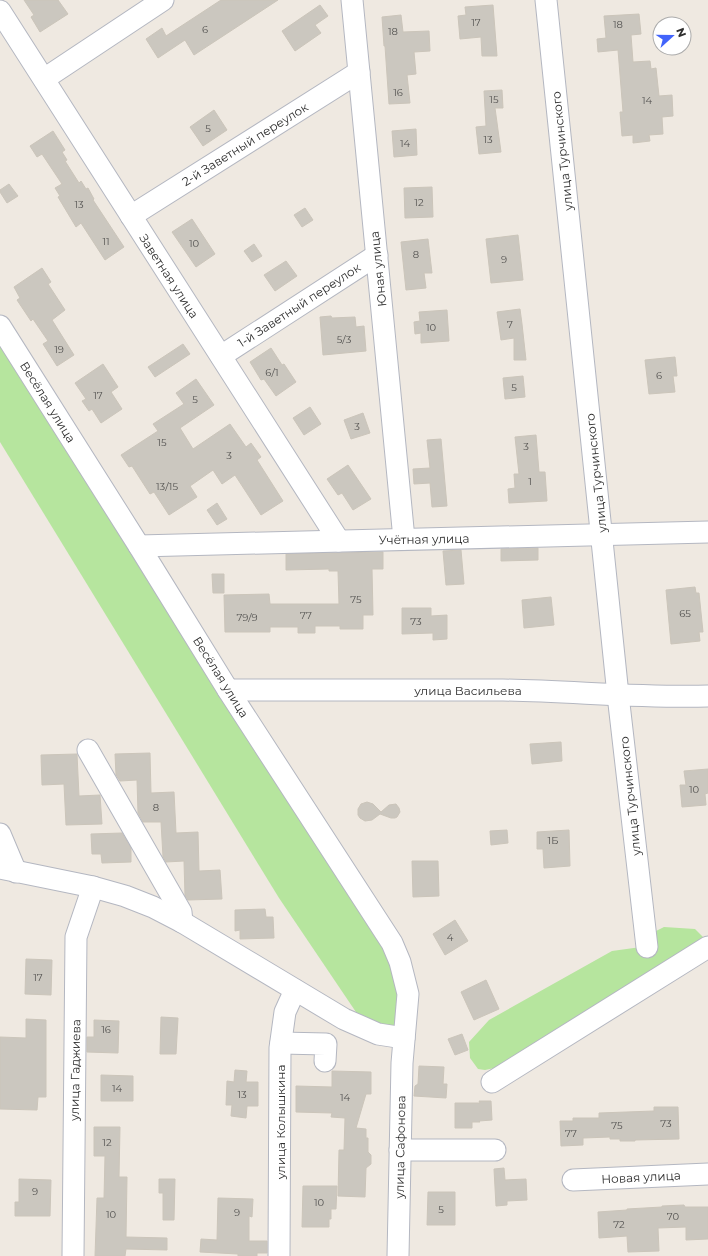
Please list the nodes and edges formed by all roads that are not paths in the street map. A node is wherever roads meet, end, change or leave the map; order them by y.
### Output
1 (163, 0) edge
2 (352, 0) edge
3 (546, 0) edge
4 (0, 11) edge
5 (359, 72) junction
6 (44, 79) junction
7 (131, 216) junction
8 (377, 255) junction
9 (0, 326) edge
10 (221, 356) junction
11 (708, 532) edge
12 (602, 534) junction
13 (404, 539) junction
14 (339, 541) junction
15 (139, 546) junction
16 (228, 690) junction
17 (618, 695) junction
18 (708, 696) edge
19 (88, 750) dead end
20 (0, 834) edge
21 (8, 870) edge
22 (93, 886) junction
23 (182, 922) junction
24 (647, 946) dead end
25 (708, 947) edge
26 (295, 990) junction
27 (404, 1038) junction
28 (281, 1043) junction
29 (325, 1061) dead end
30 (492, 1082) dead end
31 (400, 1150) junction
32 (495, 1150) dead end
33 (708, 1174) edge
34 (573, 1180) dead end
35 (73, 1256) edge
36 (279, 1256) edge
37 (398, 1256) edge

1 - 6 street
2 - 5 street, Юная улица
3 - 12 street, улица Турчинского
4 - 6 street, Заветная улица
5 - 7 street, 2-й Заветный переулок
5 - 8 street, Юная улица
6 - 7 street, Заветная улица
7 - 10 street, Заветная улица
8 - 10 street, 1-й Заветный переулок
8 - 13 street, Юная улица
9 - 15 street, Весёлая улица
10 - 14 street, Заветная улица
11 - 12 street, Учётная улица
12 - 13 street, Учётная улица
12 - 17 street, улица Турчинского
13 - 14 street, Учётная улица
14 - 15 street, Учётная улица
15 - 16 street, Весёлая улица
16 - 17 street, улица Васильева
16 - 27 street, Весёлая улица
17 - 18 street, улица Васильева
17 - 24 street, улица Турчинского
19 - 23 street
20 - 21 street
21 - 22 street
22 - 23 street
22 - 35 street, улица Гаджиева
23 - 26 street
25 - 30 street
26 - 27 street
26 - 28 street, улица Колышкина
27 - 31 street, улица Сафонова
28 - 29 street
28 - 36 street, улица Колышкина
31 - 32 street
31 - 37 street, улица Сафонова
33 - 34 street, Новая улица

